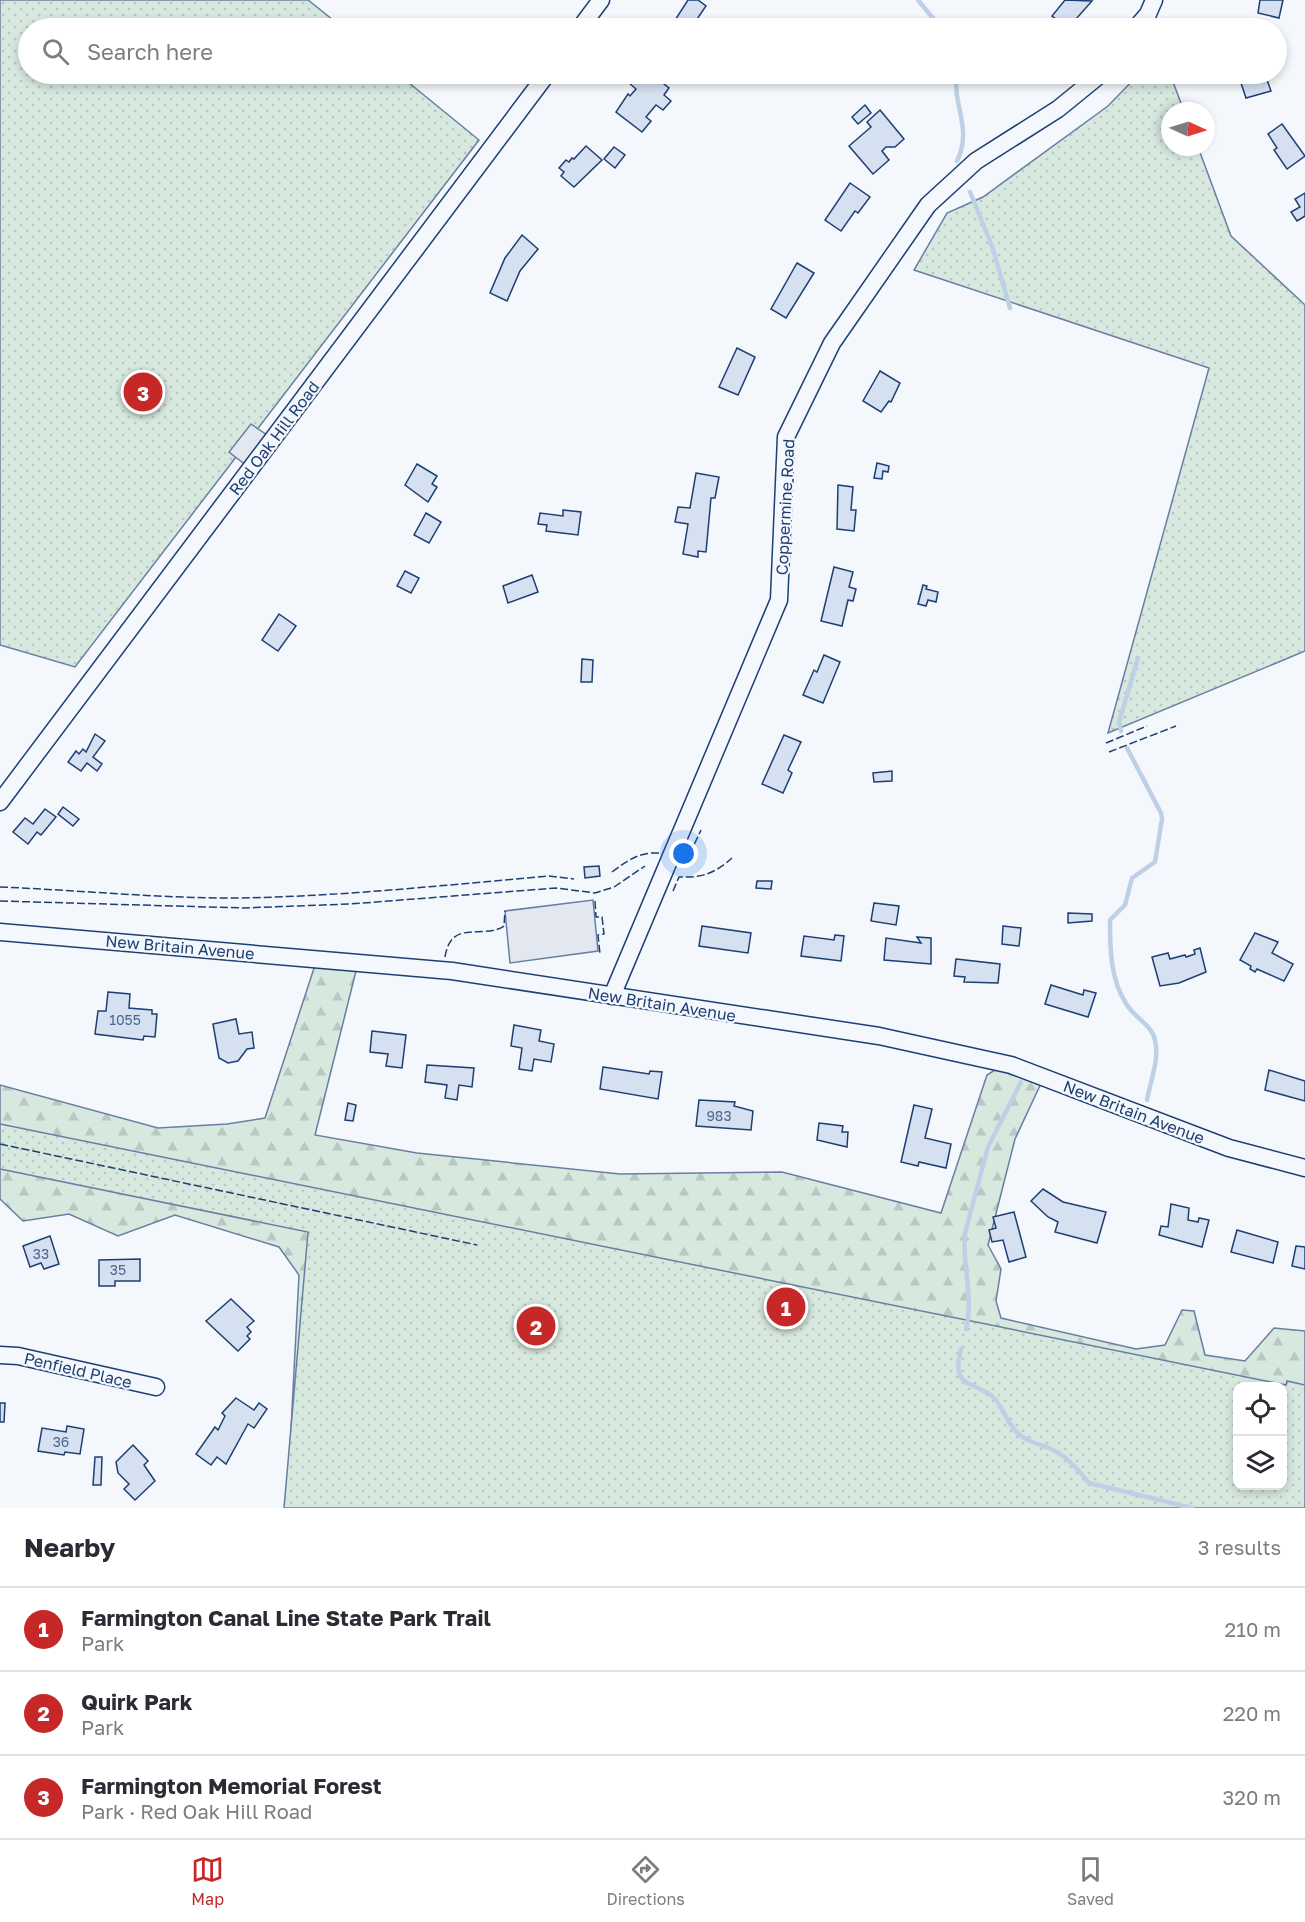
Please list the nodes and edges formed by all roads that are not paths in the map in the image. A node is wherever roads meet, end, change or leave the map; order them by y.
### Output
1 (601, 0) edge
2 (1154, 0) edge
3 (588, 18) edge
4 (1145, 18) edge
5 (539, 84) edge
6 (1089, 84) edge
7 (0, 802) edge
8 (0, 932) edge
9 (612, 996) junction
10 (1305, 1168) edge
11 (0, 1355) edge
12 (156, 1387) dead end

1 - 3 street
2 - 4 street
5 - 7 street, Red Oak Hill Road
6 - 9 street, Coppermine Road
8 - 9 street, New Britain Avenue
9 - 10 street, New Britain Avenue
11 - 12 street, Penfield Place

